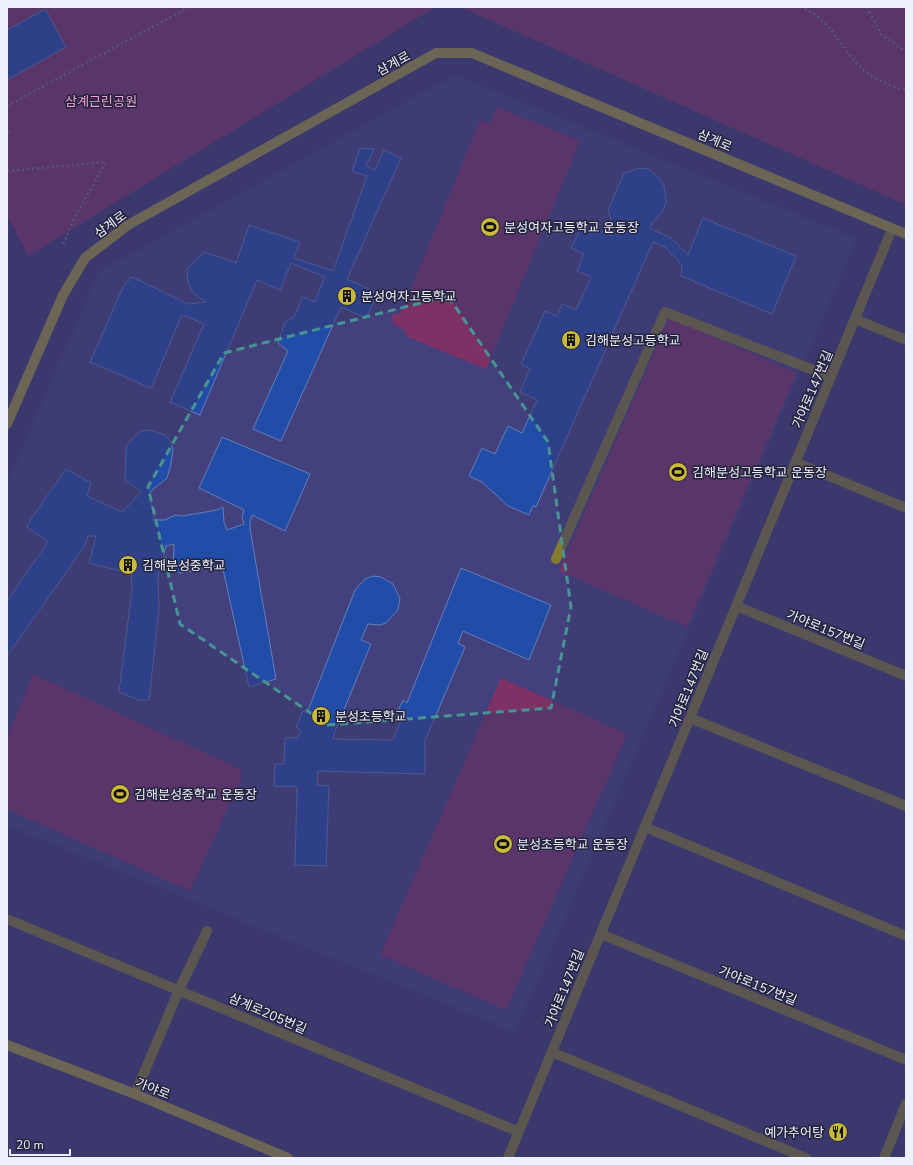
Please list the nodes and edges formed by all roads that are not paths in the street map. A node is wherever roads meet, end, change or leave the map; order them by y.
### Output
1 (892, 229) junction
2 (906, 234) edge
3 (855, 319) junction
4 (906, 340) edge
5 (831, 377) junction
6 (7, 424) edge
7 (796, 462) junction
8 (906, 508) edge
9 (556, 559) dead end
10 (736, 606) junction
11 (906, 676) edge
12 (690, 718) junction
13 (906, 806) edge
14 (645, 826) junction
15 (7, 919) edge
16 (207, 931) dead end
17 (600, 934) junction
18 (906, 936) edge
19 (179, 990) junction
20 (7, 1045) edge
21 (552, 1052) junction
22 (906, 1060) edge
23 (135, 1094) junction
24 (906, 1104) edge
25 (519, 1132) junction
26 (288, 1158) edge
27 (508, 1158) edge
28 (806, 1158) edge
29 (884, 1158) edge

1 - 2 street, 삼계로
1 - 3 street, 가야로147번길
1 - 6 street, 삼계로
3 - 4 street
3 - 5 street, 가야로147번길
5 - 7 street, 가야로147번길
5 - 9 street
7 - 8 street
7 - 10 street, 가야로147번길
10 - 11 street, 가야로157번길
10 - 12 street, 가야로147번길
12 - 13 street
12 - 14 street, 가야로147번길
14 - 17 street, 가야로147번길
14 - 18 street
15 - 19 street, 삼계로205번길
16 - 19 street
17 - 21 street, 가야로147번길
17 - 22 street, 가야로157번길
19 - 23 street
19 - 25 street, 삼계로205번길
20 - 23 street, 가야로
21 - 25 street, 가야로147번길
21 - 28 street
23 - 26 street, 가야로
24 - 29 street
25 - 27 street, 가야로147번길

